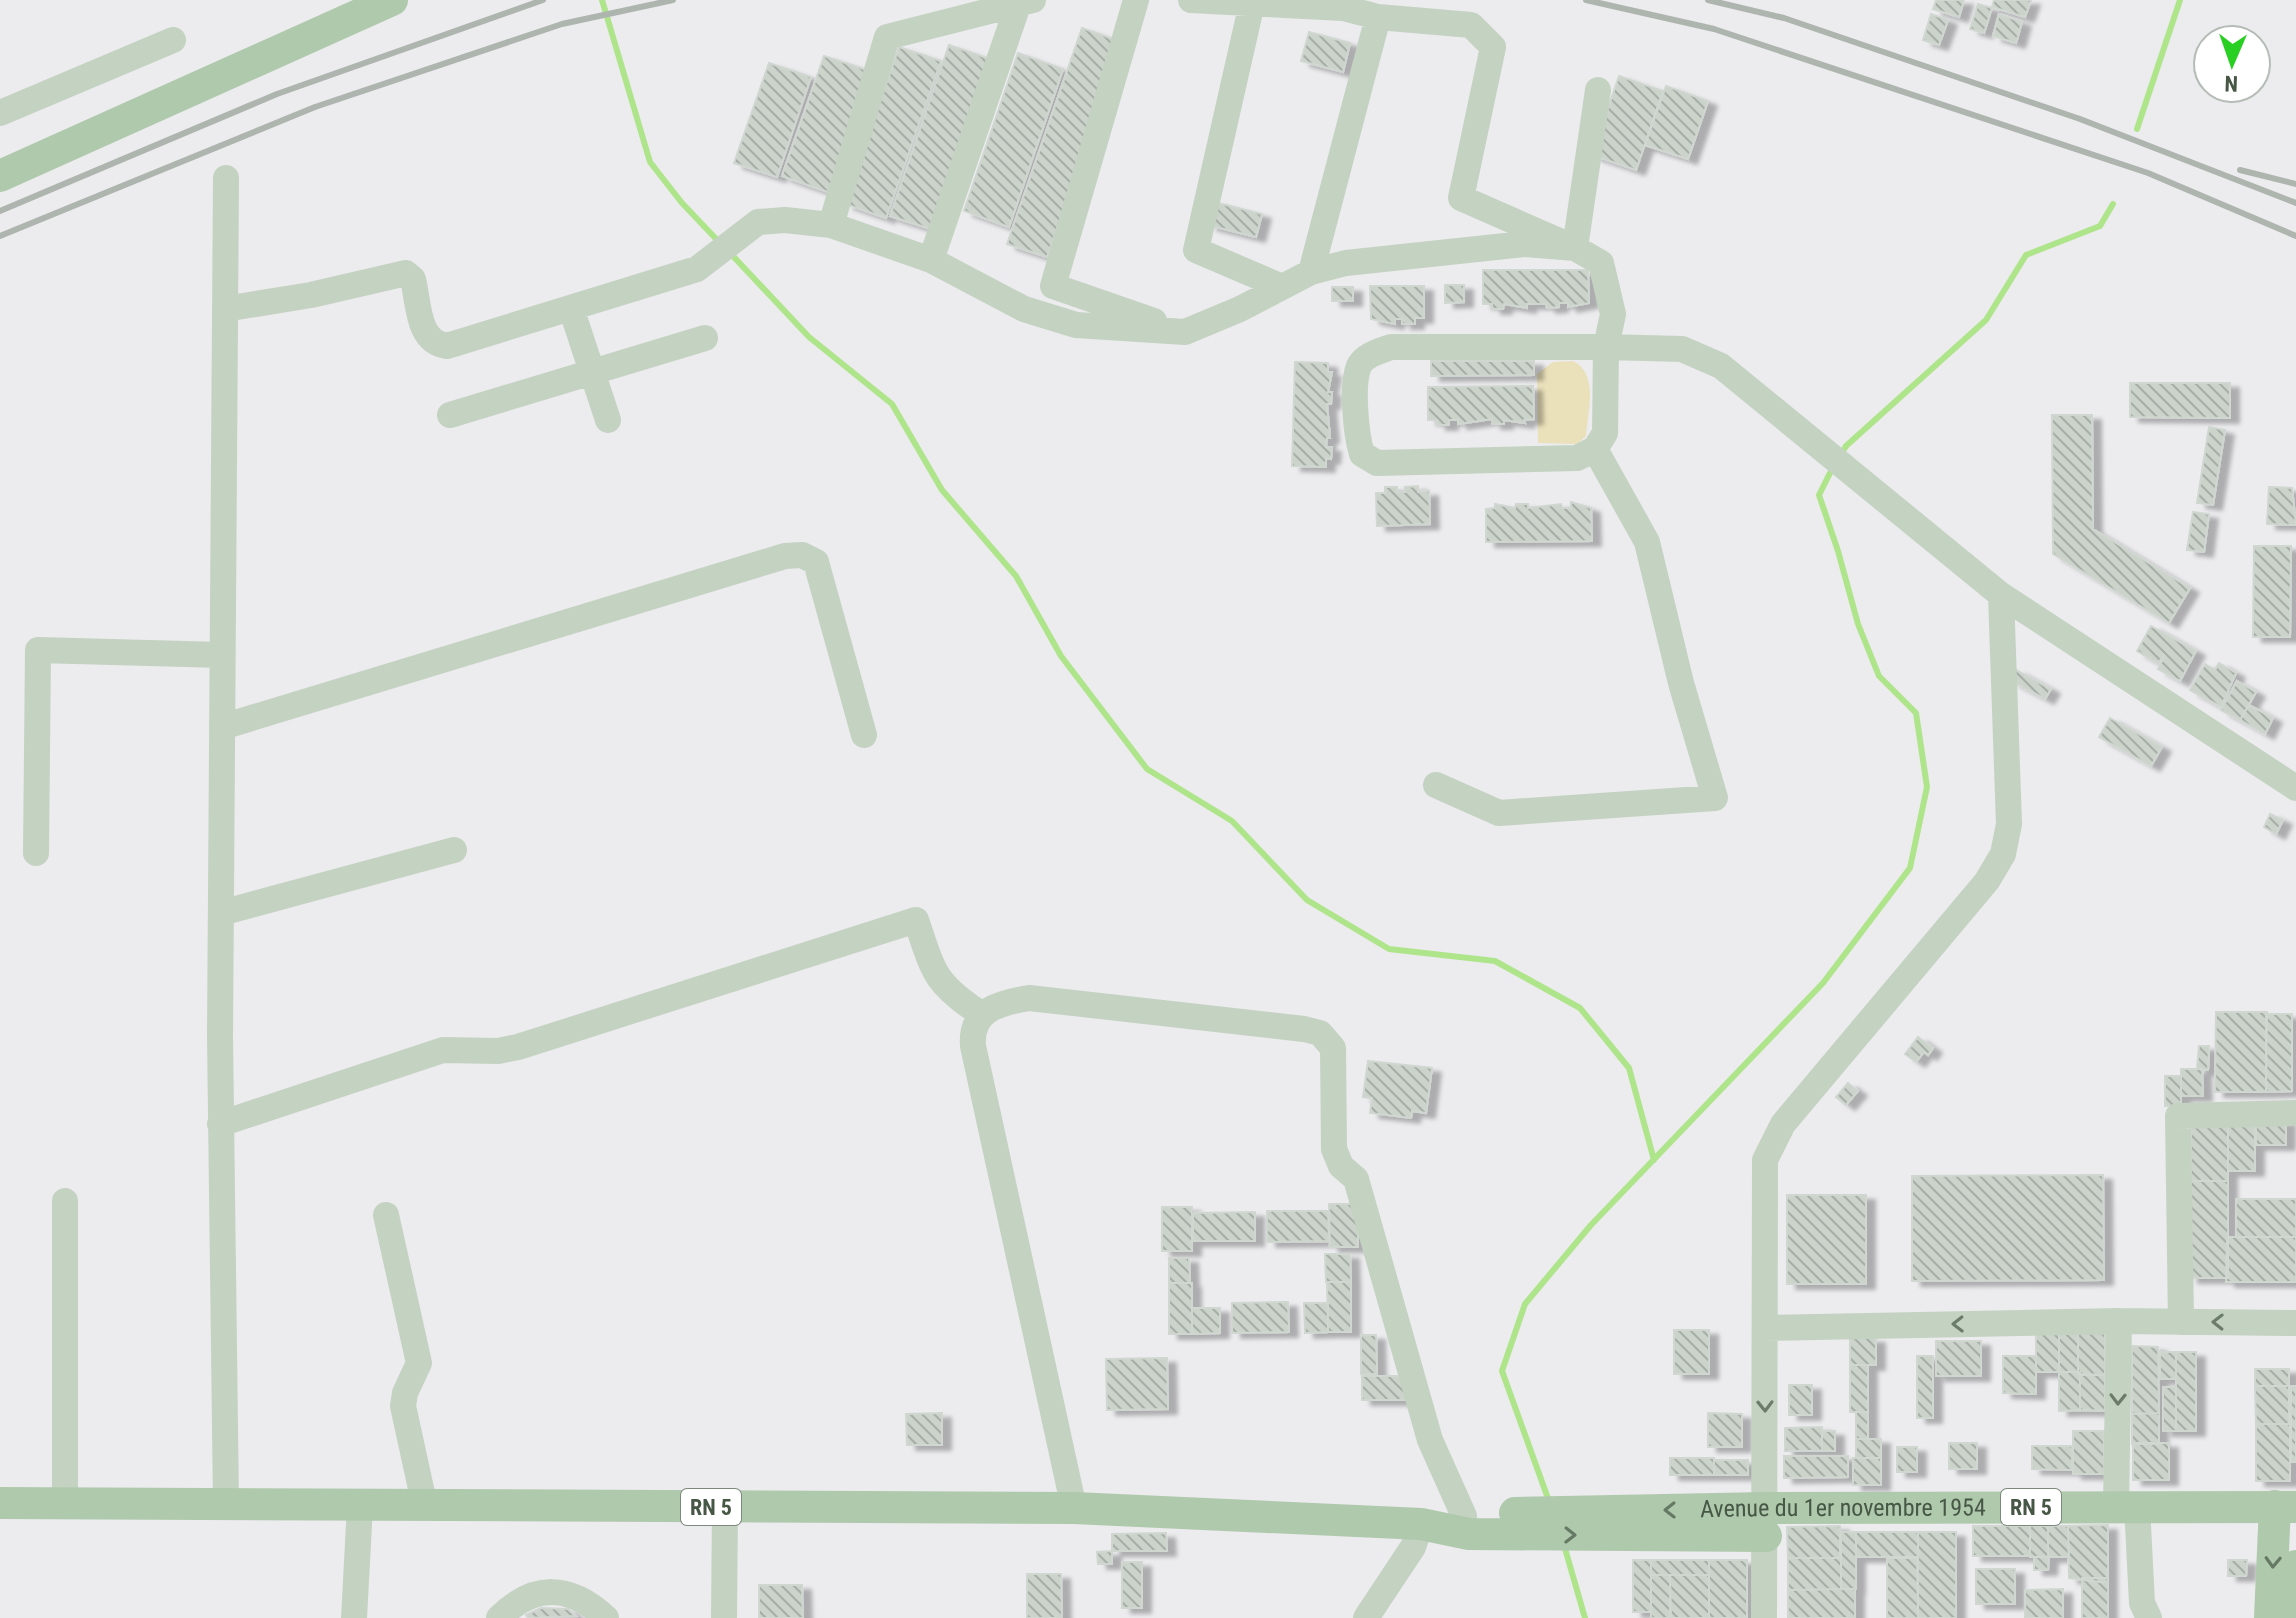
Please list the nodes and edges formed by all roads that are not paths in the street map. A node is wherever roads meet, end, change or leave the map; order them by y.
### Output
1 (392, 0) edge
2 (1136, 0) edge
3 (1191, 0) edge
4 (1025, 2) edge
5 (1252, 3) junction
6 (1378, 17) junction
7 (173, 40) dead end
8 (1598, 90) dead end
9 (0, 113) edge
10 (0, 176) edge
11 (226, 178) dead end
12 (831, 225) junction
13 (1575, 248) junction
14 (931, 260) junction
15 (1311, 272) junction
16 (1282, 287) junction
17 (571, 308) junction
18 (225, 309) junction
19 (1185, 332) junction
20 (705, 338) dead end
21 (1606, 347) junction
22 (592, 372) junction
23 (450, 415) dead end
24 (608, 420) dead end
25 (1595, 449) junction
26 (2001, 595) junction
27 (222, 655) junction
28 (222, 727) junction
29 (864, 735) dead end
30 (2290, 779) edge
31 (1436, 785) dead end
32 (454, 850) dead end
33 (36, 853) dead end
34 (221, 913) junction
35 (981, 1014) junction
36 (2296, 1113) edge
37 (220, 1124) junction
38 (65, 1201) dead end
39 (386, 1215) dead end
40 (2119, 1321) junction
41 (2181, 1322) junction
42 (2296, 1323) edge
43 (1765, 1328) junction
44 (0, 1503) edge
45 (65, 1503) junction
46 (226, 1504) junction
47 (360, 1506) junction
48 (2126, 1506) junction
49 (2285, 1506) edge
50 (425, 1507) junction
51 (725, 1507) junction
52 (1074, 1508) junction
53 (1464, 1516) junction
54 (1766, 1522) junction
55 (1421, 1524) junction
56 (1510, 1524) junction
57 (2296, 1566) edge
58 (354, 1618) edge
59 (499, 1618) edge
60 (606, 1618) edge
61 (724, 1618) edge
62 (1366, 1618) edge
63 (1764, 1618) edge
64 (2149, 1618) edge
65 (2270, 1618) edge
66 (2289, 1618) edge

1 - 10 main road
2 - 19 street
3 - 5 street
4 - 12 street
4 - 14 street
5 - 6 street
5 - 16 street
6 - 13 street
6 - 15 street
7 - 9 street
8 - 13 street
11 - 18 street
12 - 14 street
12 - 17 street
13 - 15 street
13 - 21 street
14 - 19 street
15 - 16 street
16 - 19 street
17 - 18 street
17 - 22 street
18 - 27 street
20 - 22 street
21 - 25 street
21 - 25 street
21 - 26 street
22 - 23 street
22 - 24 street
25 - 31 street
26 - 30 street
26 - 43 street
27 - 28 street
27 - 33 street
28 - 29 street
28 - 34 street
32 - 34 street
34 - 37 street
35 - 37 street
35 - 52 street
35 - 53 street
36 - 41 street
37 - 46 street
38 - 45 street
39 - 50 street
40 - 41 street
40 -> 43 street
40 -> 48 street
42 -> 41 street
43 -> 54 street
44 - 45 main road, RN 5
45 - 46 main road, RN 5
46 - 47 main road, RN 5
47 - 50 main road, RN 5
47 - 58 street
48 - 49 main road, Avenue du 1er novembre 1954 / RN 5
48 - 54 main road, Avenue du 1er novembre 1954 / RN 5
48 - 64 street
49 -> 65 main road
50 - 51 main road, RN 5
51 - 52 main road, RN 5
51 - 61 street
52 - 55 main road, RN 5
53 - 55 main road, RN 5
53 - 56 main road, RN 5
54 - 56 main road, Avenue du 1er novembre 1954 / RN 5
54 - 63 street
55 - 56 main road, RN 5
55 - 62 street
57 - 66 main road
59 - 60 street

